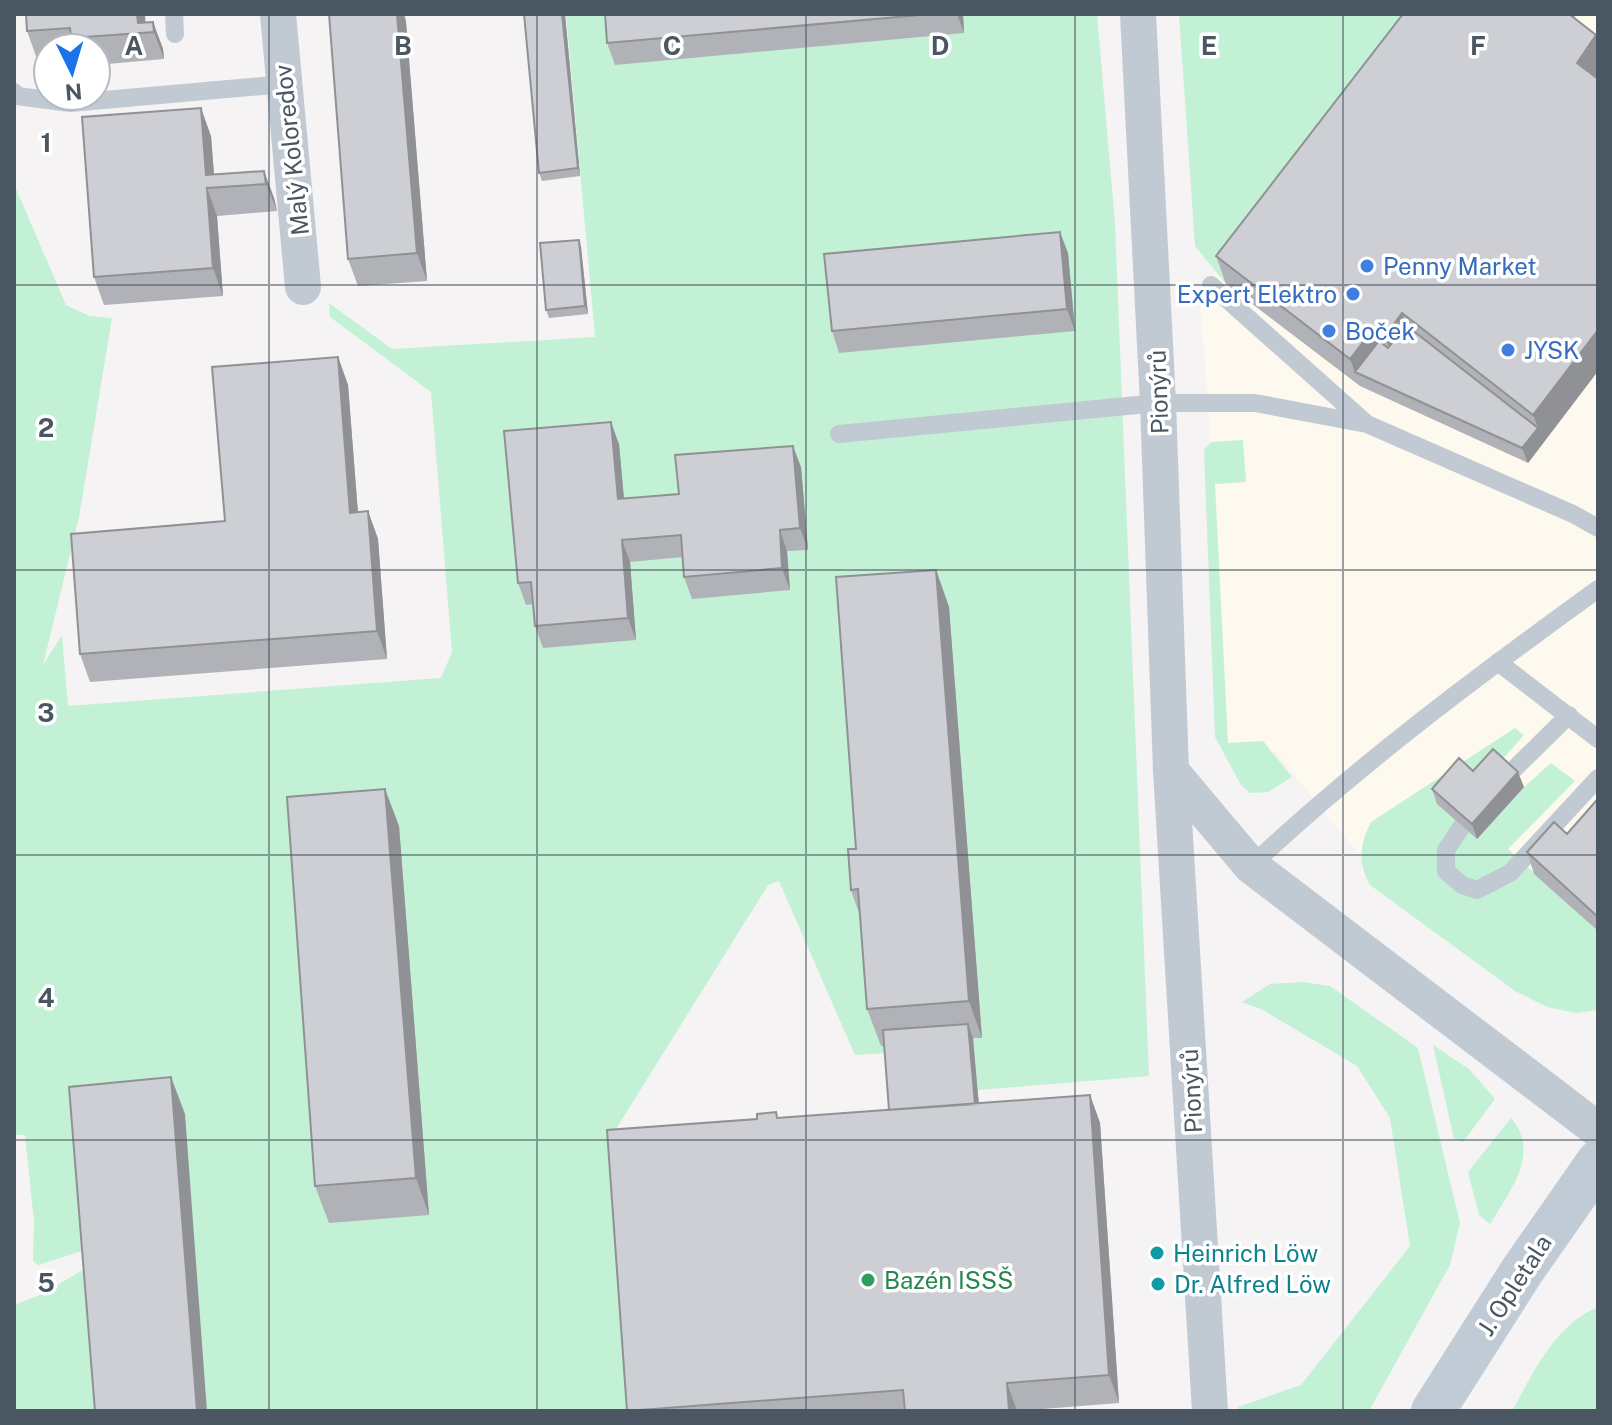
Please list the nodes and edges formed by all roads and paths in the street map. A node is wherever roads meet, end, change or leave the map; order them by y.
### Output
1 (174, 14) edge
2 (278, 14) edge
3 (1138, 14) edge
4 (175, 34) dead end
5 (284, 84) junction
6 (14, 92) edge
7 (1211, 285) dead end
8 (303, 287) dead end
9 (1158, 403) junction
10 (1367, 424) junction
11 (839, 434) dead end
12 (1598, 528) edge
13 (1598, 589) edge
14 (1498, 662) junction
15 (1569, 715) junction
16 (1598, 739) edge
17 (1171, 771) junction
18 (1509, 774) edge
19 (1598, 778) edge
20 (1462, 826) edge
21 (1251, 866) junction
22 (1598, 1130) edge
23 (1598, 1162) edge
24 (1210, 1411) edge
25 (1433, 1411) edge

1 - 4 lane
2 - 5 street, Malý Koloredov
3 - 9 street, Pionýrů
5 - 6 lane
5 - 8 street, Malý Koloredov
7 - 10 lane
9 - 10 lane
9 - 11 lane
9 - 17 street, Pionýrů
10 - 12 lane
13 - 14 lane
14 - 15 lane
14 - 21 lane
15 - 16 lane
15 - 18 lane
17 - 21 street
17 - 24 street, Pionýrů
19 - 20 lane
21 - 22 street
23 - 25 main road, J. Opletala

